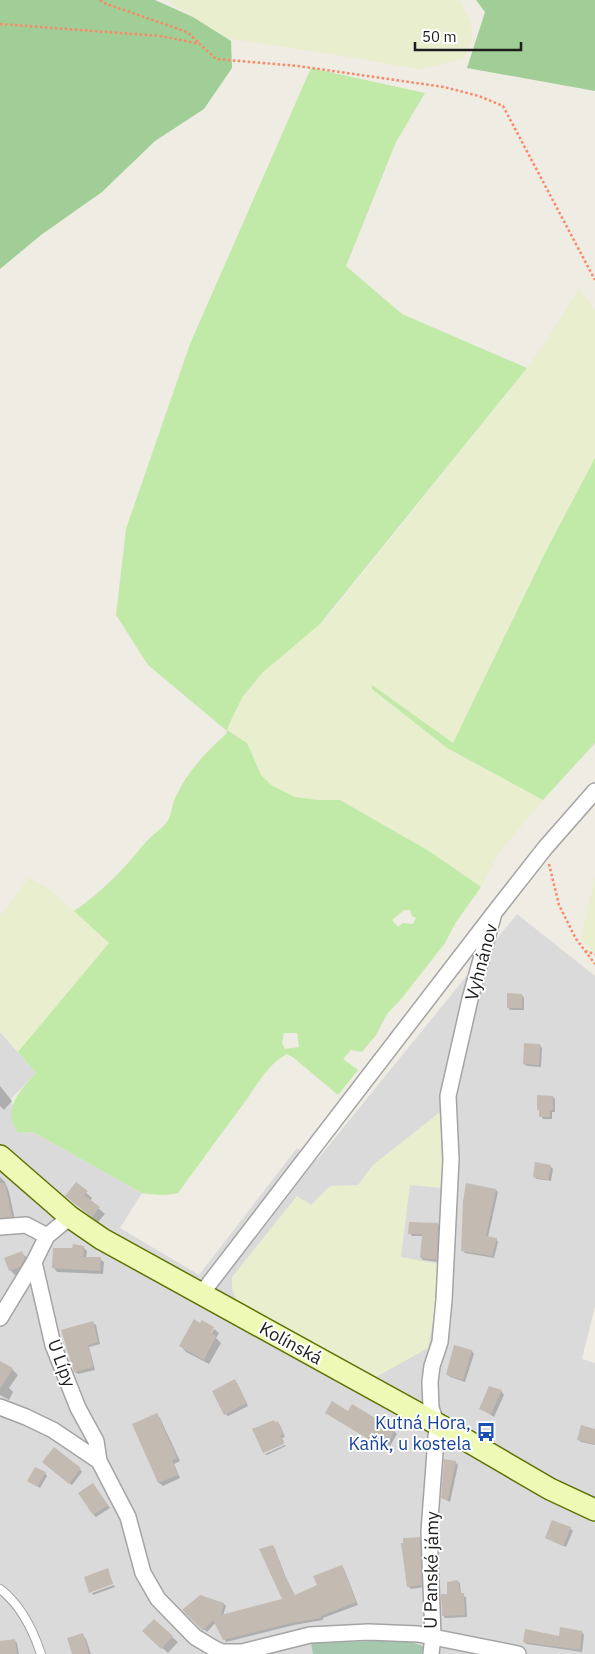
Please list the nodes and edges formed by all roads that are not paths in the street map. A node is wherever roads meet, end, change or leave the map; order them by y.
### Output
1 (595, 791) edge
2 (494, 914) junction
3 (0, 1156) edge
4 (70, 1217) junction
5 (0, 1227) edge
6 (48, 1236) junction
7 (34, 1262) junction
8 (202, 1293) junction
9 (0, 1318) edge
10 (0, 1407) edge
11 (437, 1425) junction
12 (99, 1461) junction
13 (595, 1510) edge
14 (0, 1589) edge
15 (433, 1636) junction
16 (274, 1649) edge
17 (41, 1654) edge
18 (432, 1654) edge
19 (518, 1654) edge

1 - 2 street
2 - 8 street, Vyhnánov
2 - 11 street, Vyhnánov
3 - 4 street, Kolínská
4 - 6 street
4 - 8 street, Kolínská
5 - 6 street
6 - 7 street
7 - 9 street
7 - 12 street, U Lípy
8 - 11 street, Kolínská
10 - 12 street, U Panské jámy
11 - 13 street, Kolínská
11 - 15 street, U Panské jámy
12 - 16 street, U Panské jámy
14 - 17 lane
15 - 16 street, U Panské jámy
15 - 18 street
15 - 19 street

